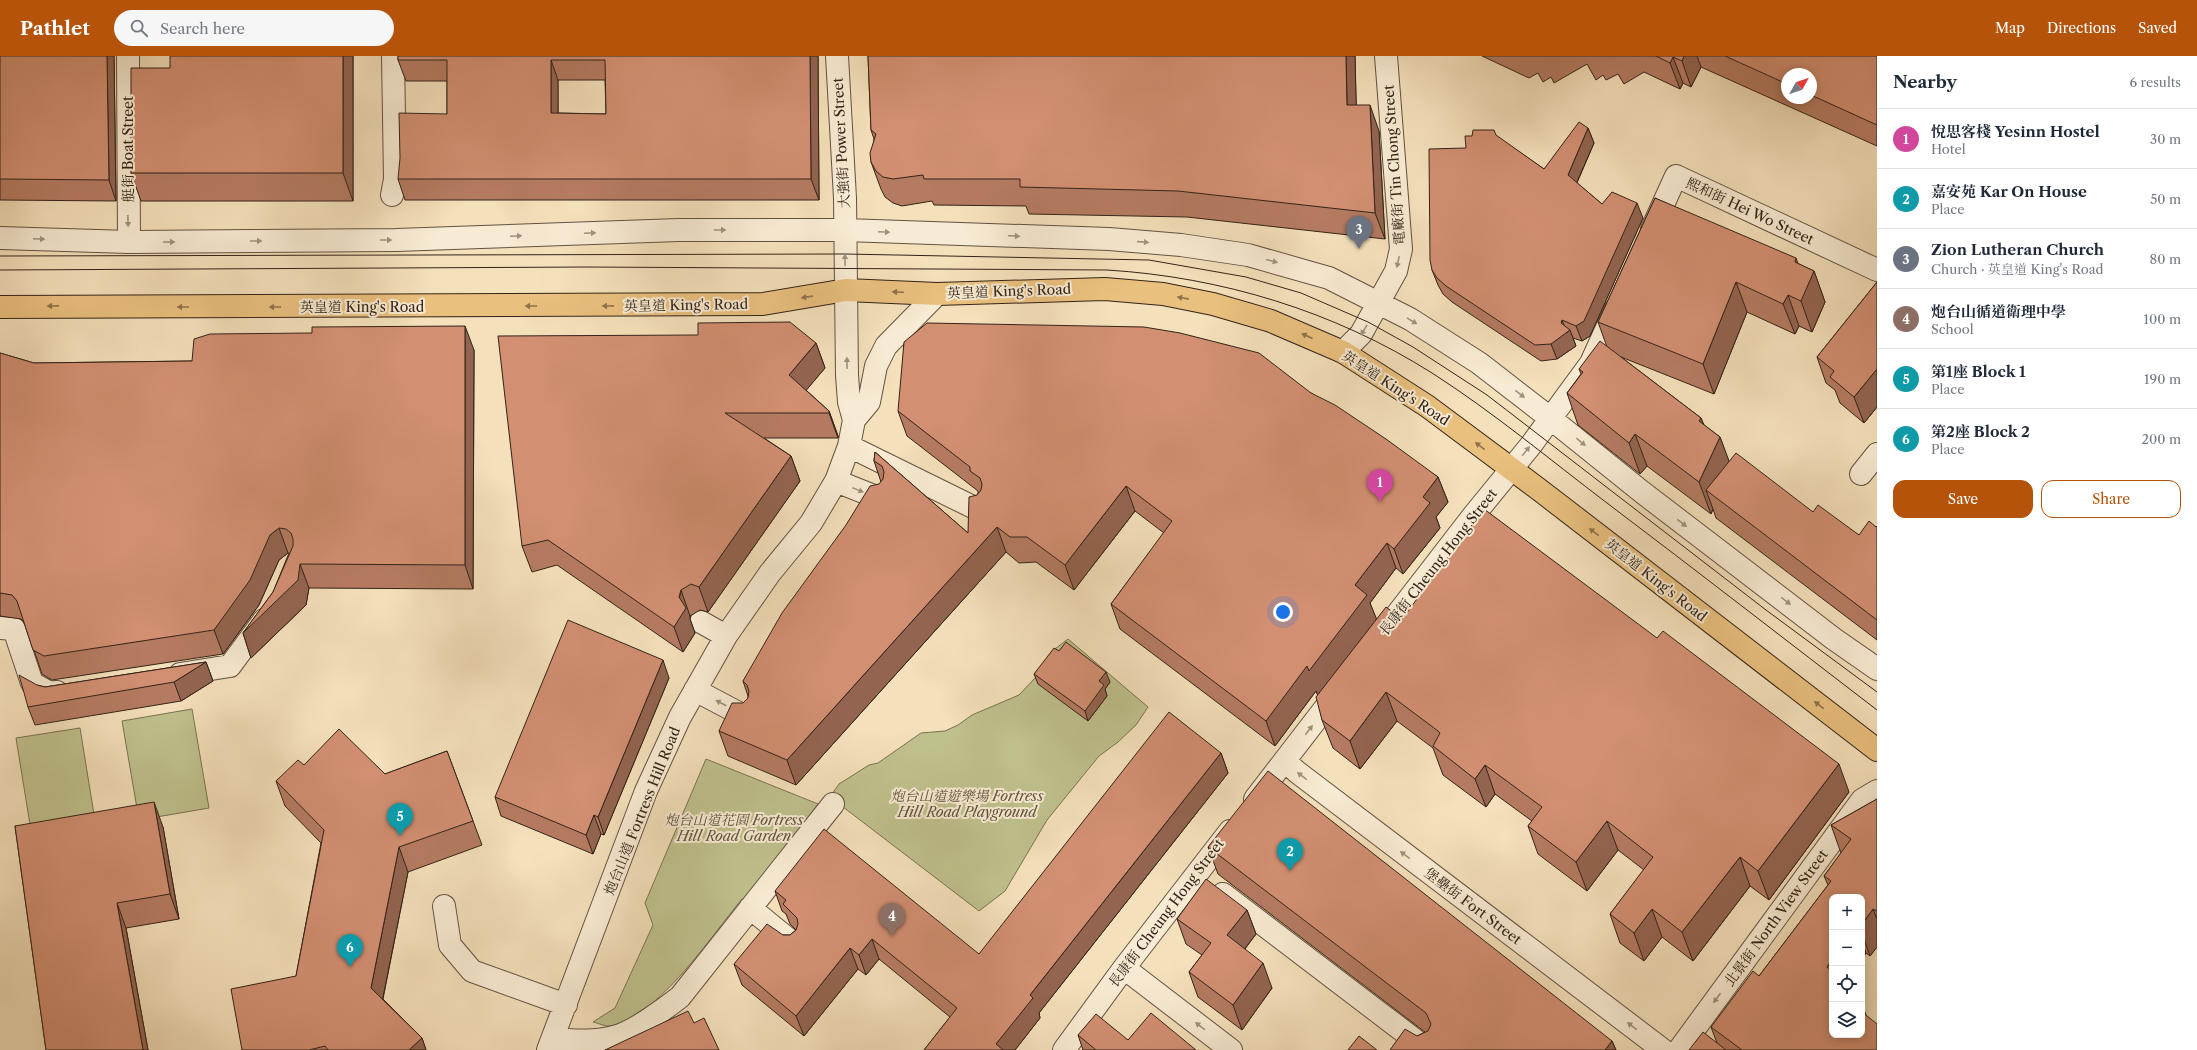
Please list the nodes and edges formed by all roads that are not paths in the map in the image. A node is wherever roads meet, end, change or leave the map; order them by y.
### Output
1 (128, 56) edge
2 (393, 56) edge
3 (837, 56) edge
4 (1386, 56) edge
5 (392, 195) dead end
6 (845, 230) junction
7 (0, 238) edge
8 (129, 242) junction
9 (1643, 248) edge
10 (1877, 270) edge
11 (846, 290) junction
12 (1624, 291) edge
13 (937, 294) junction
14 (1378, 302) junction
15 (0, 307) edge
16 (1343, 352) junction
17 (1550, 418) junction
18 (854, 420) junction
19 (849, 446) junction
20 (1877, 454) edge
21 (1512, 469) junction
22 (1861, 474) dead end
23 (836, 481) junction
24 (881, 499) edge
25 (979, 510) edge
26 (273, 605) edge
27 (701, 622) edge
28 (0, 628) edge
29 (726, 636) junction
30 (1367, 654) edge
31 (1877, 669) edge
32 (1352, 673) edge
33 (160, 677) edge
34 (73, 690) edge
35 (695, 690) junction
36 (746, 718) edge
37 (1877, 750) edge
38 (1285, 761) junction
39 (1877, 791) edge
40 (833, 804) dead end
41 (1197, 872) junction
42 (444, 906) dead end
43 (750, 908) junction
44 (794, 943) edge
45 (1124, 968) junction
46 (566, 1005) junction
47 (550, 1045) edge
48 (1064, 1050) edge
49 (1231, 1050) edge
50 (1428, 1050) edge
51 (1662, 1050) edge
52 (1679, 1050) edge

1 -> 8 street, 艇街 Boat Street
2 - 5 street
3 - 6 street, 大強街 Power Street
4 -> 14 street, 電廠街 Tin Chong Street
8 -> 6 street
11 -> 6 street, 炮台山道 Fortress Hill Road
6 -> 14 street
7 -> 8 street
9 - 10 street, 熙和街 Hei Wo Street
13 -> 11 main road, 英皇道 King's Road
11 -> 15 main road, 英皇道 King's Road
18 -> 11 street, 炮台山道 Fortress Hill Road
12 - 17 street
16 -> 13 main road, 英皇道 King's Road
13 - 18 street, 炮台山道 Fortress Hill Road
14 -> 16 street, 電廠街 Tin Chong Street
14 -> 17 street
21 -> 16 main road, 英皇道 King's Road
21 -> 17 street, 長康街 Cheung Hong Street
17 -> 31 street
18 - 19 street, 炮台山道 Fortress Hill Road
19 - 23 street, 炮台山道 Fortress Hill Road
19 - 25 street
20 - 22 street
21 - 30 street, 長康街 Cheung Hong Street
37 -> 21 main road, 英皇道 King's Road
23 -> 24 street
23 - 29 street, 炮台山道 Fortress Hill Road
26 - 33 street
27 - 29 street
28 - 34 street
29 - 35 street, 炮台山道 Fortress Hill Road
38 -> 32 street, 長康街 Cheung Hong Street
36 -> 35 street
35 - 46 street, 炮台山道 Fortress Hill Road
38 - 41 street, 長康街 Cheung Hong Street
51 -> 38 street, 堡壘街 Fort Street
39 -> 52 street, 北景街 North View Street
40 - 43 street
41 - 45 street, 長康街 Cheung Hong Street
41 - 50 street
42 - 46 street
43 - 44 street
43 - 47 street
45 - 48 street, 長康街 Cheung Hong Street
49 -> 45 street
46 - 47 street, 炮台山道 Fortress Hill Road

